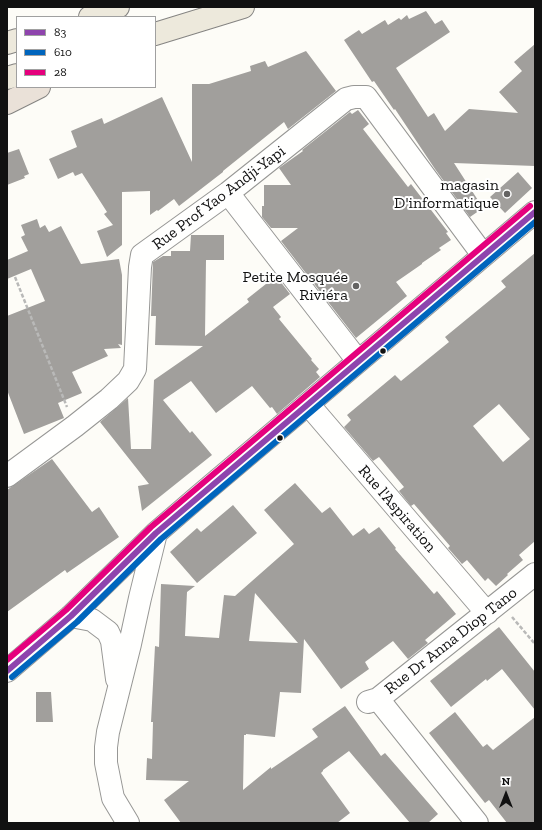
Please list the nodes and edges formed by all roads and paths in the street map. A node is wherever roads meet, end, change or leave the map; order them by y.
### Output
1 (118, 7) edge
2 (243, 7) edge
3 (93, 16) edge
4 (156, 34) edge
5 (37, 88) edge
6 (7, 103) edge
7 (228, 193) junction
8 (535, 212) edge
9 (483, 255) junction
10 (15, 277) dead end
11 (358, 361) junction
12 (308, 404) junction
13 (75, 426) junction
14 (7, 476) edge
15 (156, 533) junction
16 (535, 574) edge
17 (494, 608) junction
18 (72, 616) junction
19 (535, 644) edge
20 (7, 671) edge
21 (118, 694) junction
22 (128, 823) edge
23 (477, 823) edge

1 - 3 main road
2 - 4 main road
5 - 6 highway
7 - 9 street, Rue Prof Yao Andji-Yapi
7 - 11 street
7 - 13 street, Rue Prof Yao Andji-Yapi
8 - 9 street
9 - 11 street
10 - 13 path
11 - 12 street
12 - 15 street
12 - 17 street, Rue l'Aspiration
13 - 14 street, Rue Prof Yao Andji-Yapi
15 - 18 street
15 - 21 street
16 - 17 street, Rue Dr Anna Diop Tano
17 - 19 path
17 - 23 street, Rue Dr Anna Diop Tano
18 - 20 street
18 - 21 street
21 - 22 street

